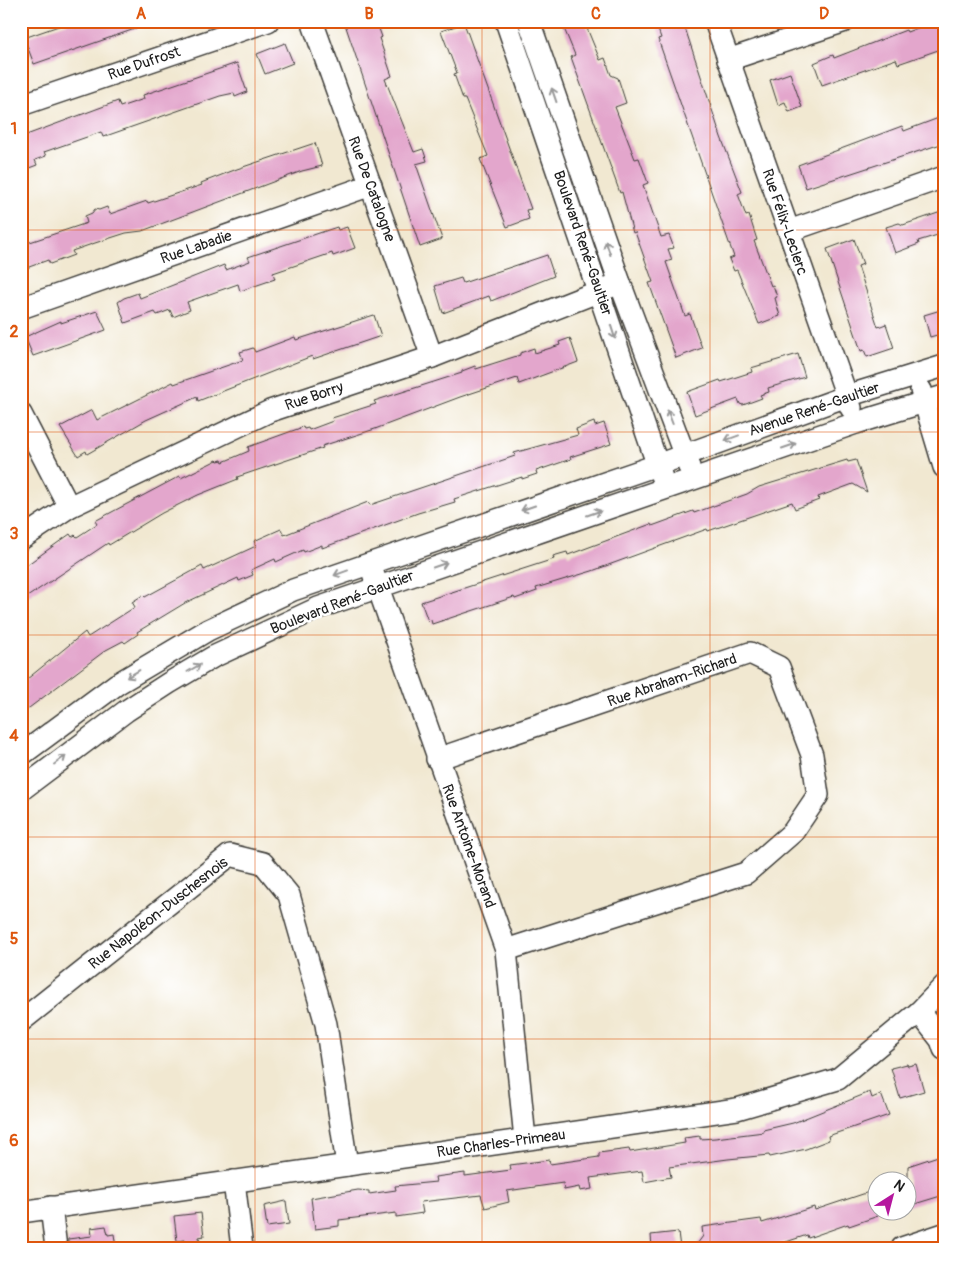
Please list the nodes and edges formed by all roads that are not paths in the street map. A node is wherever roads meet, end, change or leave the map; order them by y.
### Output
1 (268, 21) edge
2 (312, 21) edge
3 (506, 21) edge
4 (529, 21) edge
5 (715, 21) edge
6 (845, 21) edge
7 (728, 60) junction
8 (21, 105) edge
9 (944, 177) edge
10 (371, 185) junction
11 (789, 231) junction
12 (620, 283) junction
13 (600, 292) junction
14 (21, 308) edge
15 (432, 357) junction
16 (944, 366) edge
17 (916, 375) junction
18 (847, 396) junction
19 (934, 399) edge
20 (21, 414) edge
21 (856, 423) junction
22 (684, 455) junction
23 (657, 465) junction
24 (944, 467) edge
25 (693, 479) junction
26 (665, 488) junction
27 (69, 507) junction
28 (21, 538) edge
29 (369, 562) junction
30 (378, 587) junction
31 (21, 755) edge
32 (437, 759) junction
33 (22, 789) edge
34 (506, 950) junction
35 (944, 986) edge
36 (918, 1012) junction
37 (21, 1021) edge
38 (944, 1049) edge
39 (525, 1140) junction
40 (347, 1165) junction
41 (234, 1181) junction
42 (51, 1207) junction
43 (21, 1212) edge
44 (944, 1234) edge
45 (56, 1248) edge
46 (242, 1248) edge
47 (902, 1248) edge

1 - 8 street, Rue Dufrost
2 - 10 street, Rue De Catalogne
3 - 13 street, Boulevard René-Gaultier
12 -> 4 street, Boulevard René-Gaultier
5 - 7 street, Rue Félix-Leclerc
6 - 7 street
7 - 11 street, Rue Félix-Leclerc
9 - 11 street
10 - 14 street, Rue Labadie
10 - 15 street, Rue De Catalogne
11 - 18 street, Rue Félix-Leclerc
12 - 13 street, Rue Borry
22 -> 12 street, Boulevard René-Gaultier
13 - 15 street, Rue Borry
13 -> 23 street, Boulevard René-Gaultier
15 - 27 street, Rue Borry
16 - 17 street, Avenue René-Gaultier
17 - 18 street, Avenue René-Gaultier
17 - 19 street
18 - 21 street, Rue Félix-Leclerc
18 -> 22 street, Avenue René-Gaultier
19 - 21 street, Avenue René-Gaultier
19 - 24 street
20 - 27 street
25 -> 21 street, Avenue René-Gaultier
22 - 23 street, Boulevard René-Gaultier
22 - 25 street, Boulevard René-Gaultier
23 - 26 street, Boulevard René-Gaultier
23 -> 29 street, Boulevard René-Gaultier
25 - 26 street, Boulevard René-Gaultier
30 -> 26 street, Boulevard René-Gaultier
27 - 28 street, Rue Borry
29 - 30 street, Rue Antoine-Morand
29 -> 31 street, Boulevard René-Gaultier
30 - 32 street, Rue Antoine-Morand
33 -> 30 street, Boulevard René-Gaultier
32 - 34 street, Rue Antoine-Morand
32 - 34 street, Rue Abraham-Richard
34 - 39 street, Rue Antoine-Morand
35 - 36 street, Rue Charles-Primeau
36 - 38 street
36 - 39 street, Rue Charles-Primeau
37 - 40 street, Rue Napoléon-Duschesnois
39 - 40 street, Rue Charles-Primeau
40 - 41 street, Rue Charles-Primeau
41 - 42 street, Rue Charles-Primeau
41 - 46 street
42 - 43 street, Rue Charles-Primeau
42 - 45 street
44 - 47 street

